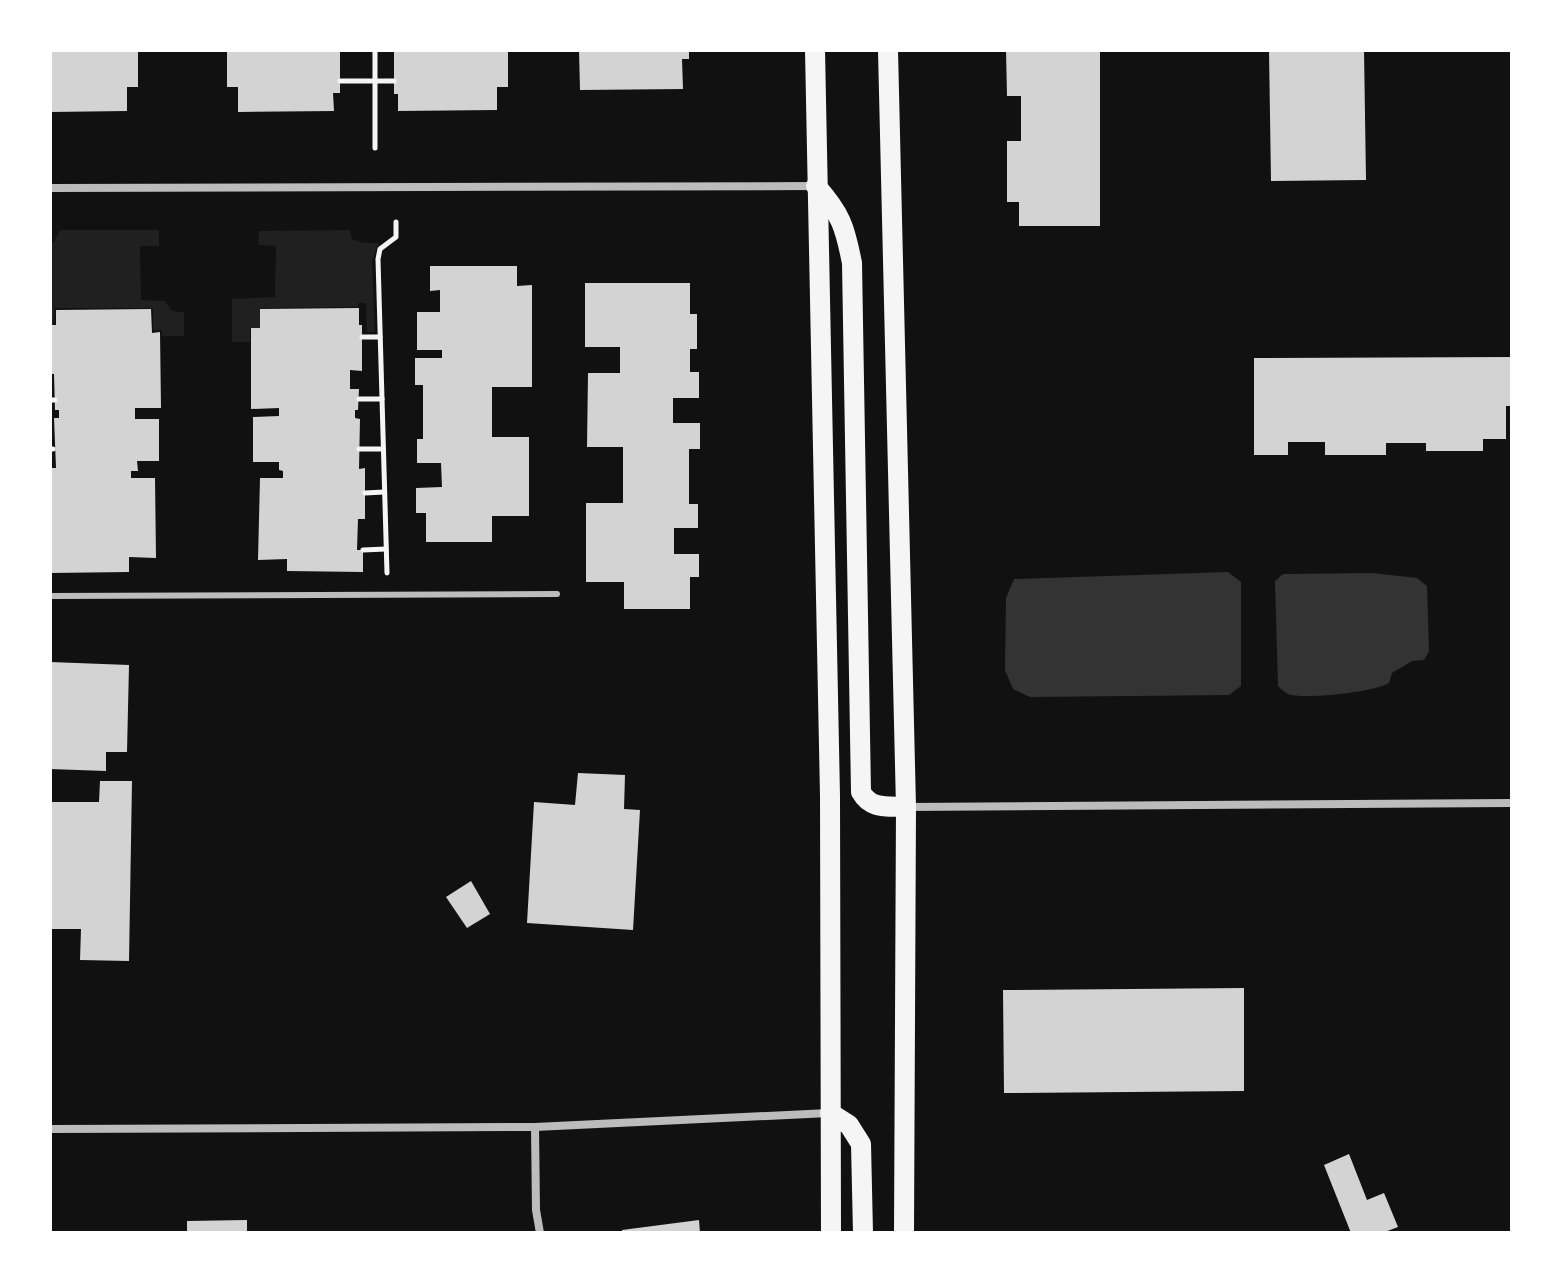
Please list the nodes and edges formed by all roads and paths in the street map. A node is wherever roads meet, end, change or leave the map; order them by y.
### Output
1 (375, 50) edge
2 (815, 50) edge
3 (888, 50) edge
4 (340, 81) dead end
5 (375, 81) junction
6 (394, 81) dead end
7 (375, 148) dead end
8 (816, 186) junction
9 (50, 188) edge
10 (396, 222) dead end
11 (362, 337) dead end
12 (380, 337) junction
13 (359, 399) dead end
14 (382, 399) junction
15 (359, 449) dead end
16 (383, 449) junction
17 (384, 492) junction
18 (365, 493) dead end
19 (386, 549) junction
20 (363, 550) dead end
21 (387, 594) junction
22 (557, 594) dead end
23 (50, 596) edge
24 (1512, 803) edge
25 (906, 807) junction
26 (830, 1113) junction
27 (535, 1127) junction
28 (50, 1129) edge
29 (540, 1233) edge
30 (831, 1233) edge
31 (863, 1233) edge
32 (904, 1233) edge

1 - 5 path
2 - 8 main road
3 - 25 main road
4 - 5 path
5 - 6 path
5 - 7 path
8 - 9 street
8 - 25 main road
8 - 26 main road
10 - 12 path
11 - 12 path
12 - 14 path
13 - 14 path
14 - 16 path
15 - 16 path
16 - 17 path
17 - 18 path
17 - 19 path
19 - 20 path
19 - 21 path
21 - 22 lane
21 - 23 lane
24 - 25 street
25 - 32 main road
26 - 27 street
26 - 30 main road
26 - 31 main road
27 - 28 street
27 - 29 street

